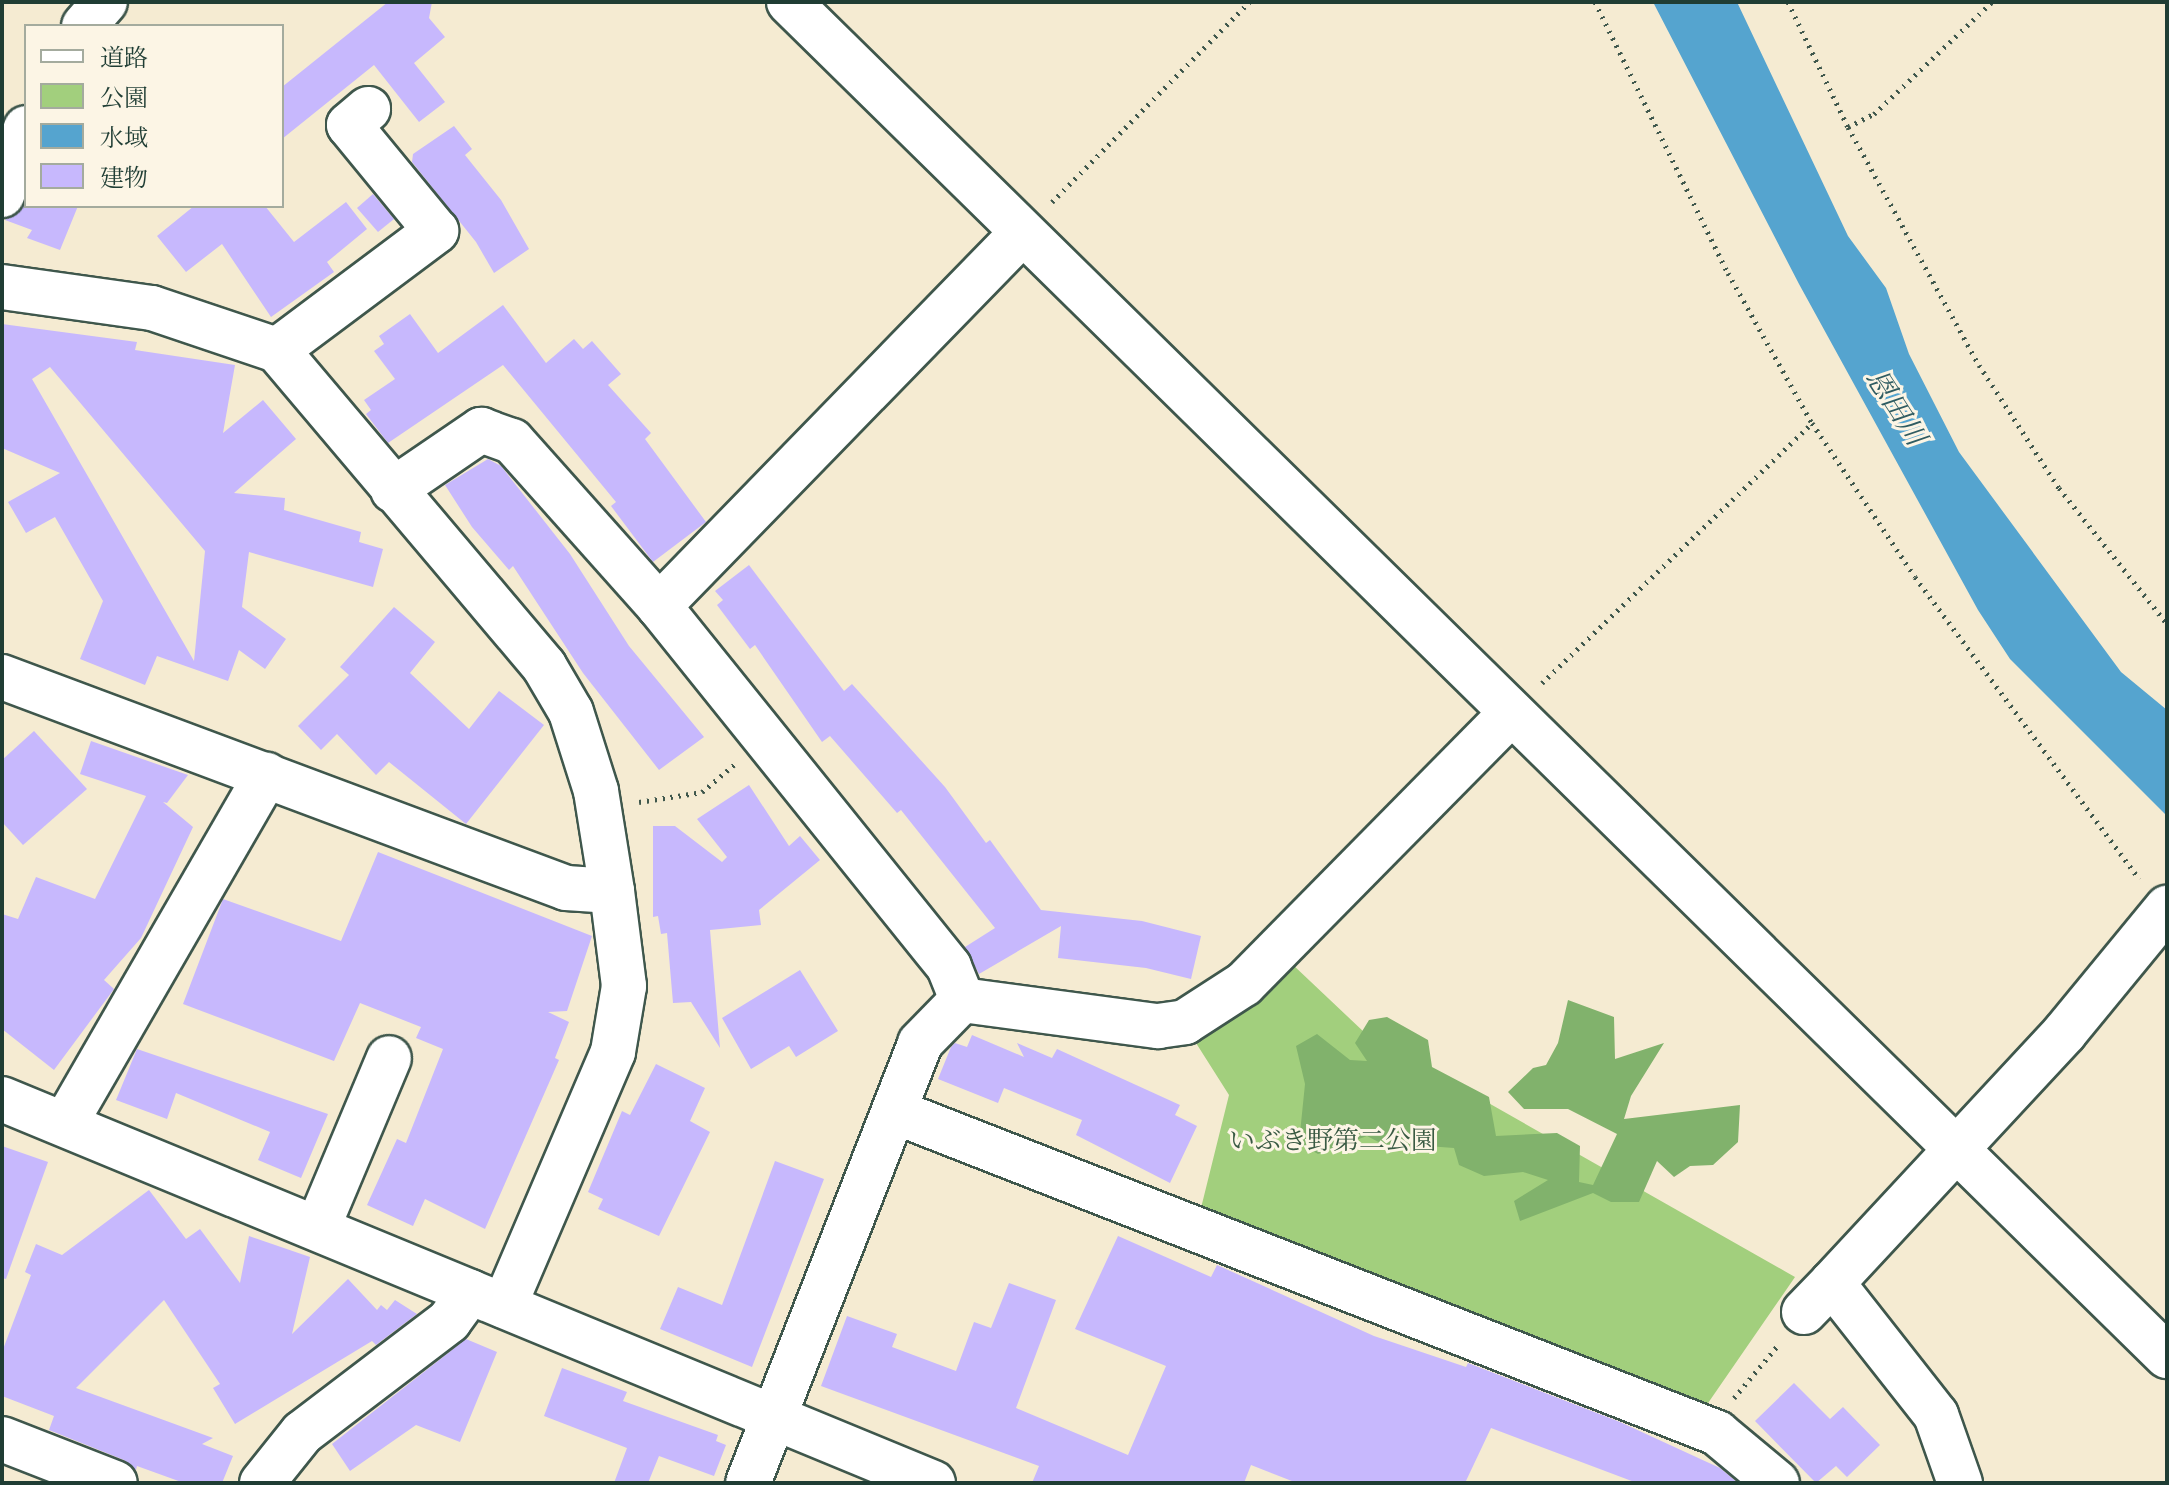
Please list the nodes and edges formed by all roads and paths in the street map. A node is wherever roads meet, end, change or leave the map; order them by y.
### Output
1 (105, 2) edge
2 (789, 2) edge
3 (1249, 2) edge
4 (1595, 2) edge
5 (1788, 2) edge
6 (1992, 2) edge
7 (86, 24) edge
8 (348, 124) dead end
9 (1848, 127) junction
10 (24, 134) edge
11 (2, 195) edge
12 (1021, 234) junction
13 (2, 287) edge
14 (277, 350) junction
15 (1812, 423) junction
16 (393, 490) junction
17 (659, 606) junction
18 (2167, 624) edge
19 (5, 683) edge
20 (1511, 713) junction
21 (731, 767) dead end
22 (266, 775) junction
23 (632, 803) dead end
24 (612, 891) junction
25 (2165, 911) edge
26 (962, 1000) junction
27 (389, 1058) dead end
28 (2, 1099) edge
29 (896, 1112) junction
30 (66, 1122) junction
31 (1955, 1147) junction
32 (318, 1227) junction
33 (1818, 1298) junction
34 (487, 1299) junction
35 (2167, 1356) edge
36 (1730, 1403) dead end
37 (773, 1417) junction
38 (2, 1439) edge
39 (115, 1483) edge
40 (262, 1483) edge
41 (748, 1483) edge
42 (933, 1483) edge
43 (1777, 1483) edge
44 (1960, 1483) edge

1 - 7 street
2 - 12 street
3 - 12 path
4 - 15 path
5 - 9 path
6 - 9 path
8 - 14 street
9 - 18 path
10 - 11 street
12 - 17 street
12 - 20 street
13 - 14 street
14 - 16 street
15 - 20 path
15 - 25 path
16 - 17 street
16 - 24 street
17 - 26 street
19 - 22 street
20 - 26 street
20 - 31 street
21 - 23 path
22 - 24 street
22 - 30 street
24 - 34 street
25 - 31 street
26 - 29 street
27 - 32 street
28 - 30 street
29 - 37 street
29 - 43 street
30 - 32 street
31 - 33 street
31 - 35 street
32 - 34 street
33 - 36 path
33 - 44 street
34 - 37 street
34 - 40 street
37 - 41 street
37 - 42 street
38 - 39 street

